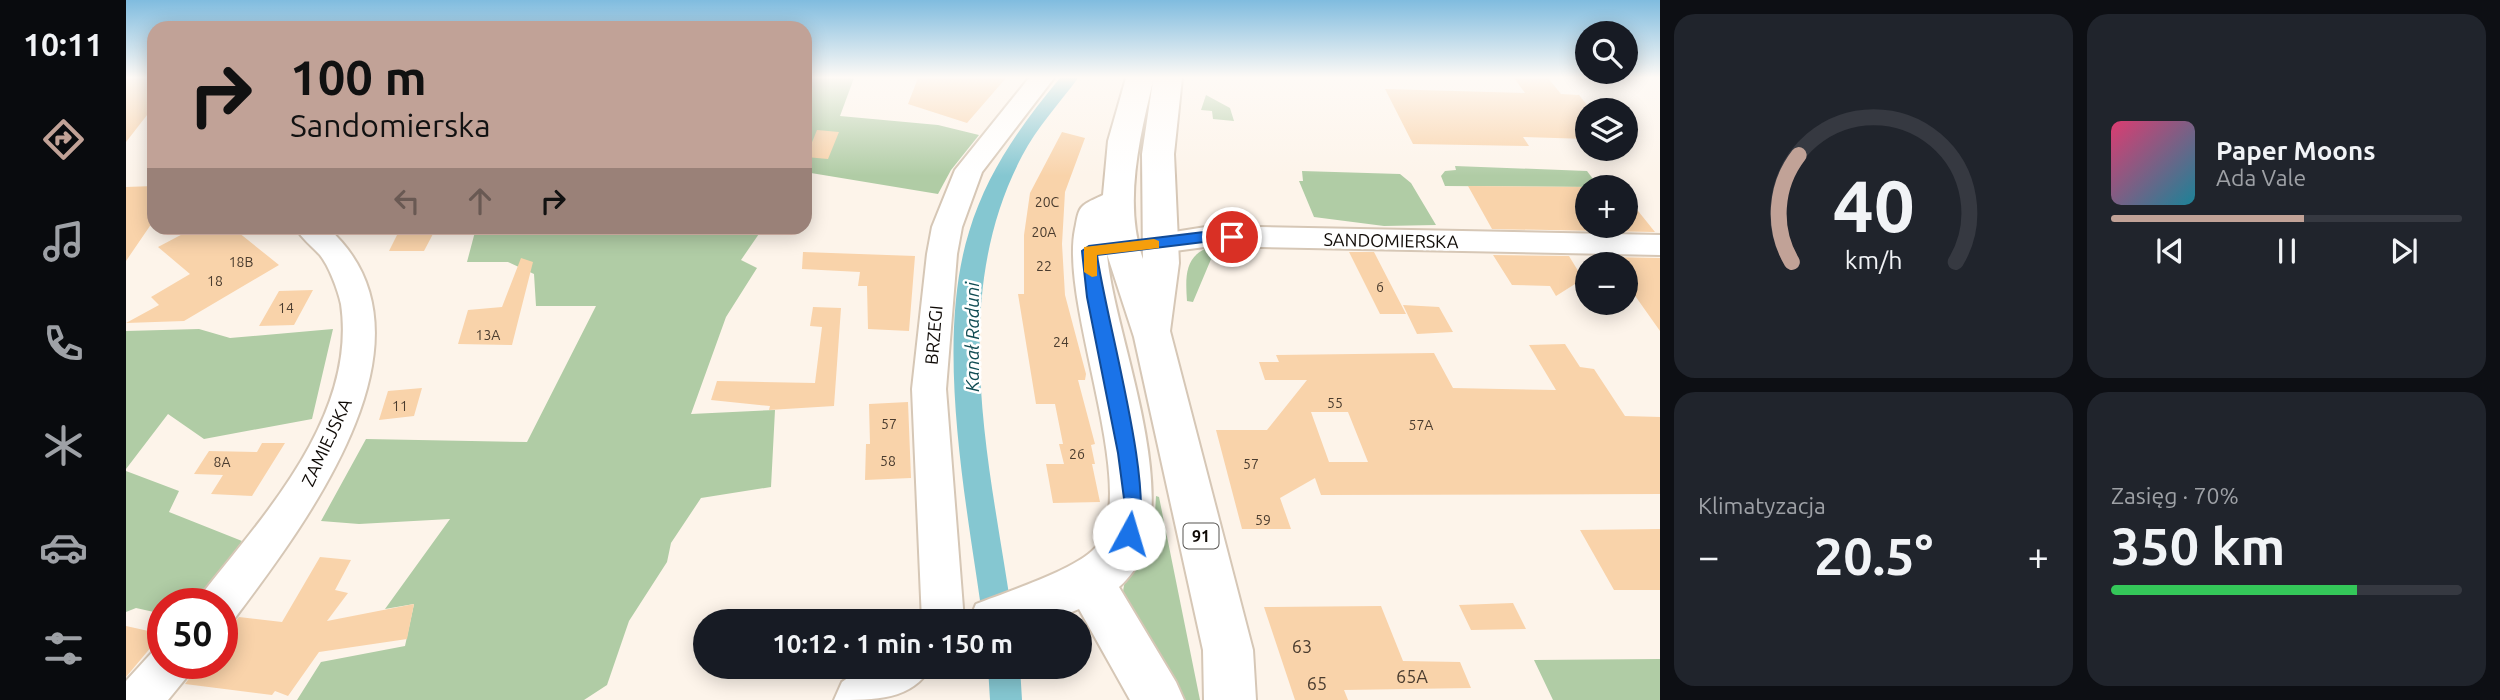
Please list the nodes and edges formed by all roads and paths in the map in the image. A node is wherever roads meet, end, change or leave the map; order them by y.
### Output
1 (1016, 111) edge
2 (1131, 111) edge
3 (1164, 111) edge
4 (1158, 201) junction
5 (317, 235) edge
6 (1212, 236) junction
7 (1660, 244) edge
8 (1106, 249) junction
9 (1161, 253) junction
10 (1153, 337) junction
11 (1088, 578) junction
12 (232, 588) edge
13 (942, 609) edge
14 (1022, 609) edge
15 (1228, 650) junction
16 (157, 679) edge
17 (889, 679) edge
18 (139, 700) edge
19 (860, 700) edge
20 (1158, 700) edge
21 (1230, 700) edge
22 (1254, 700) edge

1 - 13 street, BRZEGI
2 - 8 main road, 91
3 - 4 main road, 91
4 - 6 street
4 - 9 main road, 91
5 - 12 street, ZAMIEJSKA
6 - 7 street, SANDOMIERSKA
6 - 9 street
8 - 9 main road
8 - 10 main road, 91
8 - 11 main road
9 - 10 main road, 91
10 - 15 main road, 91
11 - 14 main road
11 - 20 main road
15 - 21 main road, 91
15 - 22 main road, 91
16 - 18 street
17 - 19 main road

